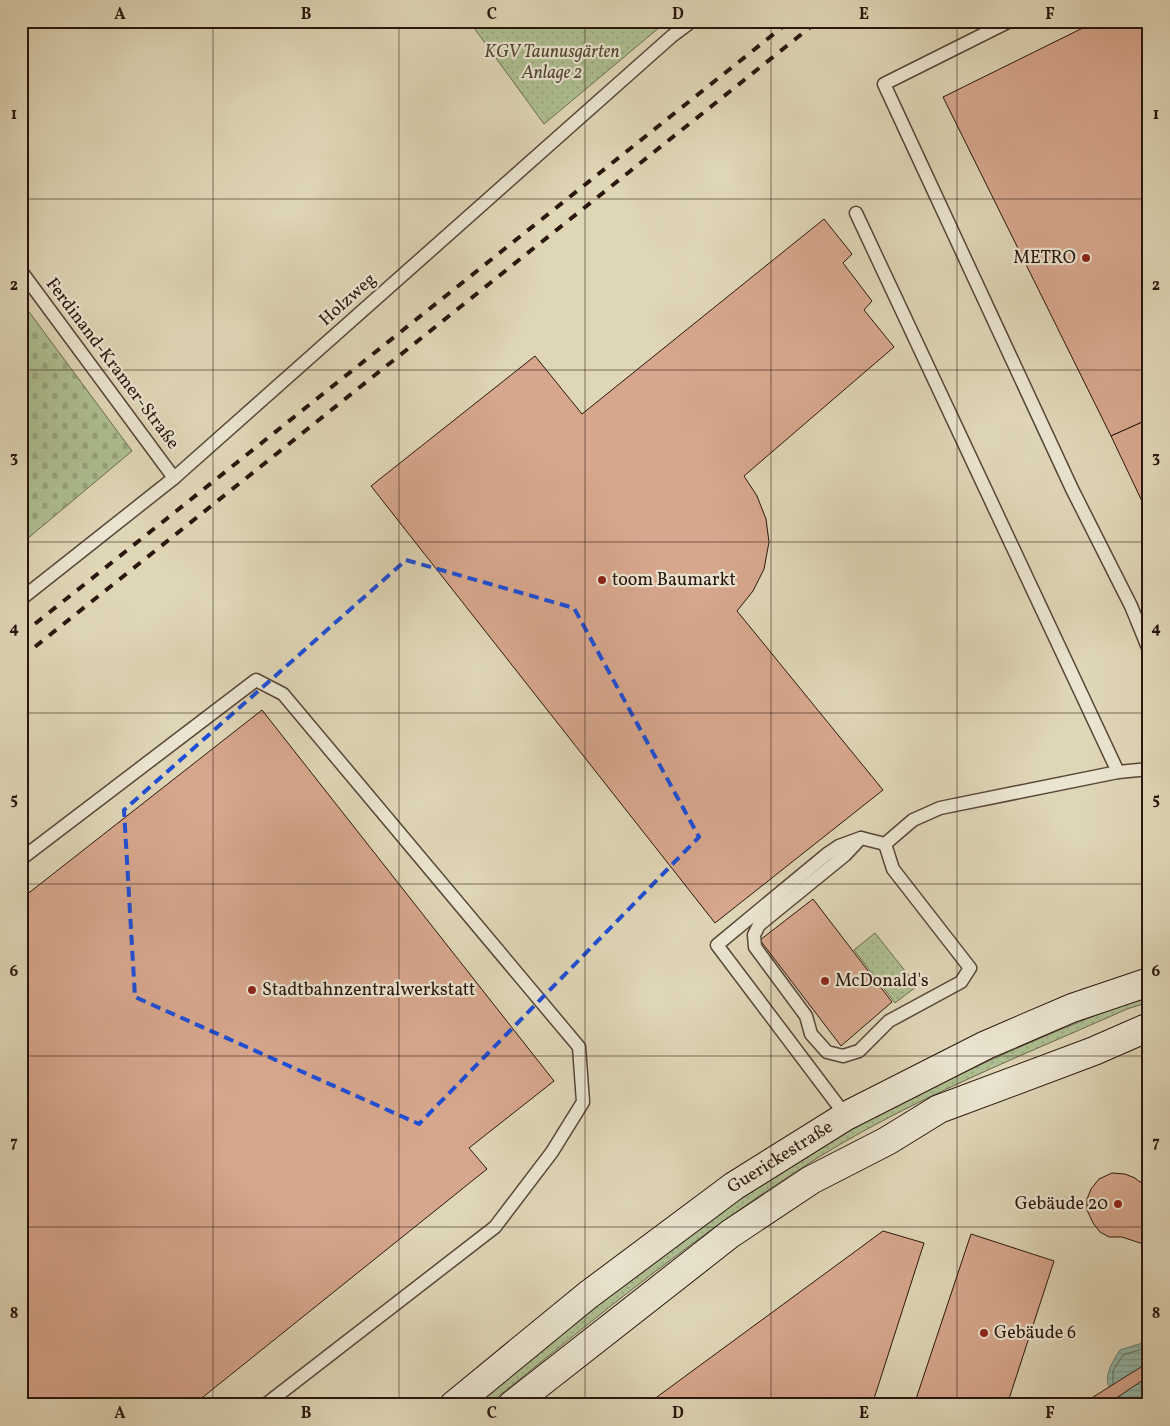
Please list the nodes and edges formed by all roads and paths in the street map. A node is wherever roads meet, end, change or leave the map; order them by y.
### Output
1 (692, 21) edge
2 (1010, 21) edge
3 (856, 213) dead end
4 (21, 271) edge
5 (174, 478) junction
6 (21, 599) edge
7 (1149, 650) edge
8 (1149, 769) edge
9 (1118, 772) junction
10 (861, 838) junction
11 (885, 844) junction
12 (21, 859) edge
13 (1149, 982) edge
14 (1147, 1029) edge
15 (846, 1116) junction
16 (265, 1405) edge
17 (454, 1405) edge
18 (512, 1405) edge

1 - 5 lane, Holzweg
2 - 7 lane
3 - 9 lane
4 - 5 lane, Ferdinand-Kramer-Straße
5 - 6 lane, Holzweg
8 - 9 lane
9 - 11 lane
10 - 11 lane
10 - 11 lane
10 - 15 lane
12 - 16 lane
13 - 15 main road, Guerickestraße
14 - 18 main road, Guerickestraße
15 - 17 main road, Guerickestraße

